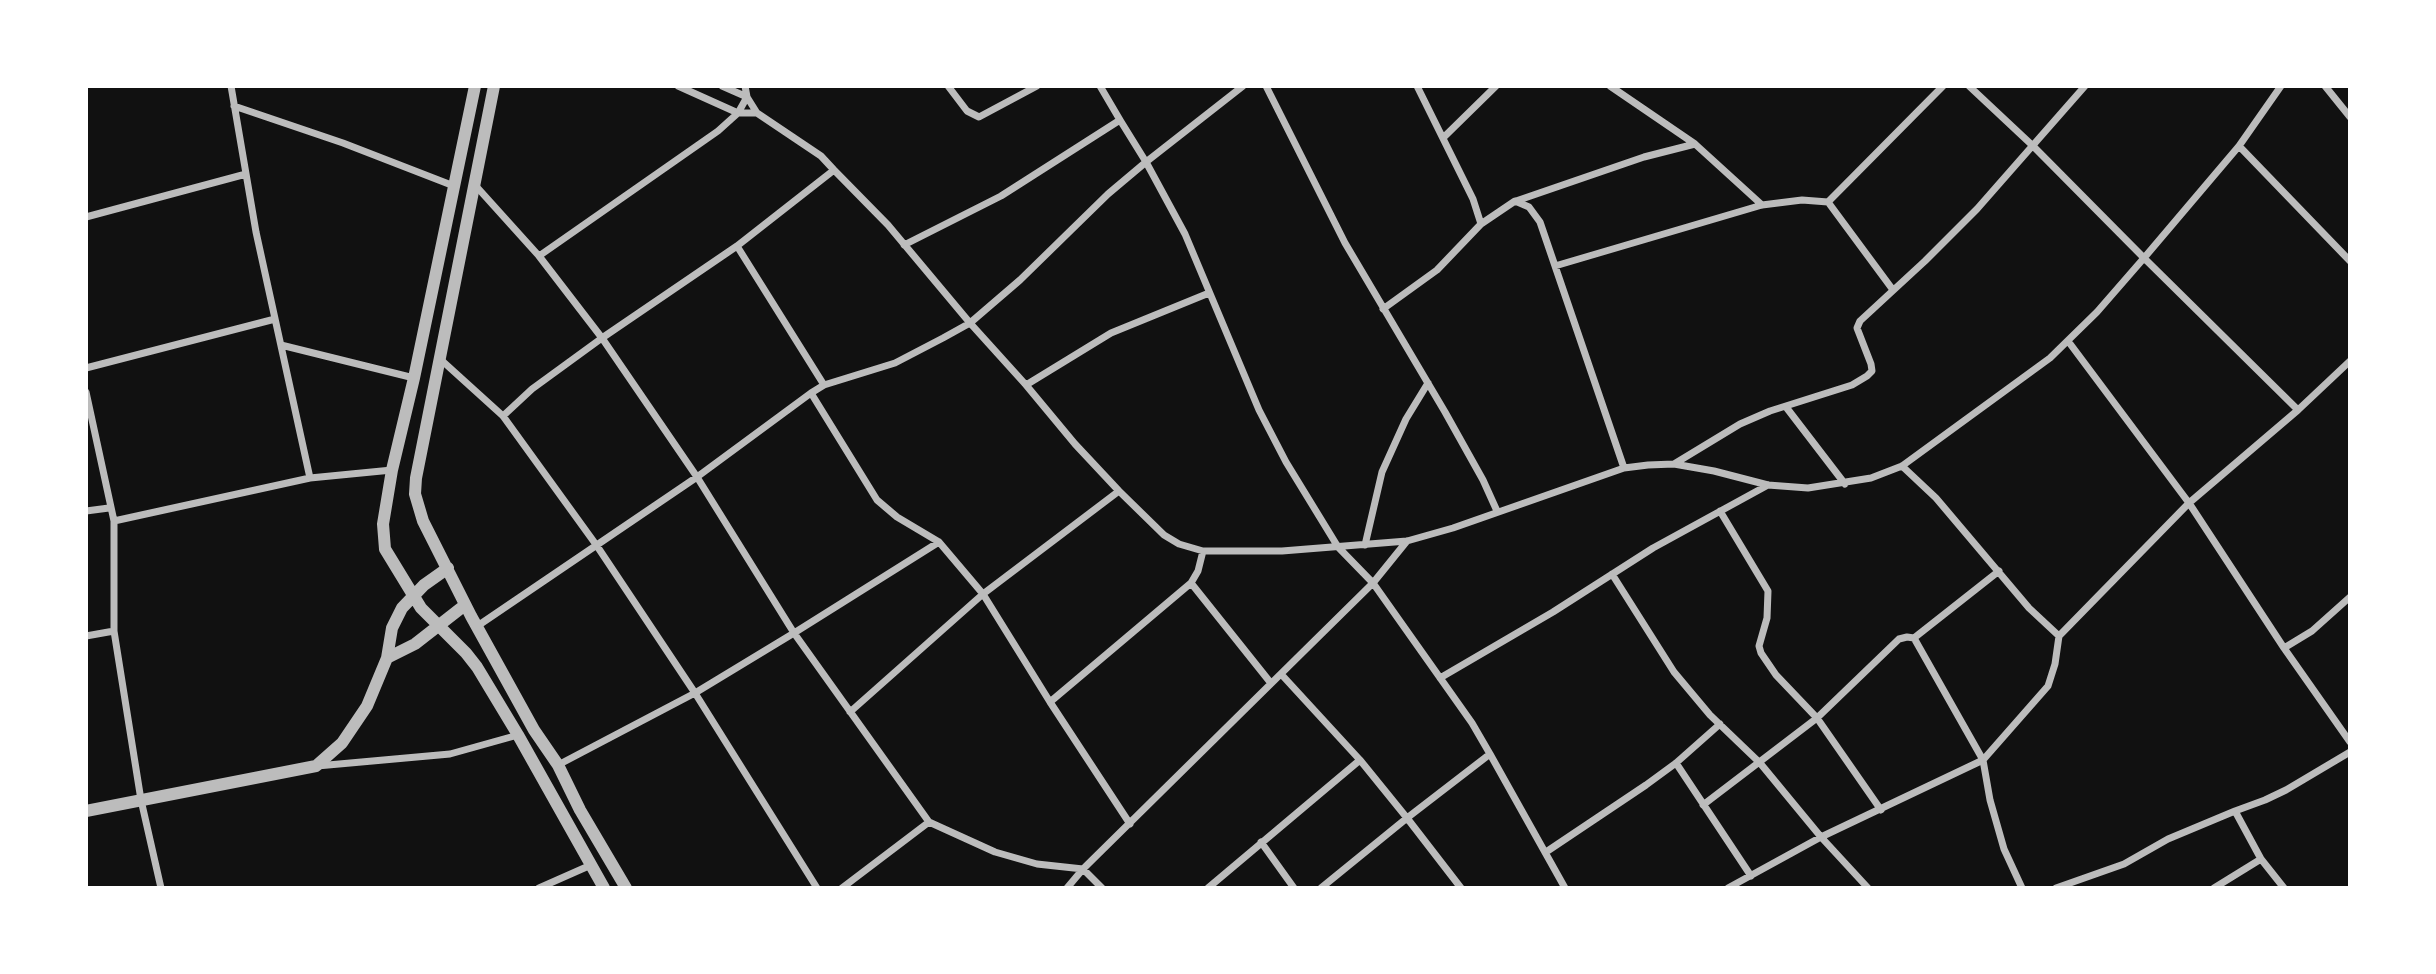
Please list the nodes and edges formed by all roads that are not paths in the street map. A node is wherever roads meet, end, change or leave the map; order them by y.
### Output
1 (231, 86) edge
2 (475, 86) edge
3 (494, 86) edge
4 (678, 86) edge
5 (722, 86) edge
6 (746, 86) edge
7 (948, 86) edge
8 (1037, 86) edge
9 (1100, 86) edge
10 (1243, 86) edge
11 (1266, 86) edge
12 (1417, 86) edge
13 (1496, 86) edge
14 (1610, 86) edge
15 (1943, 86) edge
16 (1969, 86) edge
17 (2085, 86) edge
18 (2281, 86) edge
19 (2325, 86) edge
20 (747, 97) junction
21 (234, 106) junction
22 (738, 113) junction
23 (757, 113) junction
24 (2350, 117) edge
25 (1120, 120) junction
26 (1444, 137) junction
27 (1695, 144) junction
28 (2034, 146) junction
29 (2238, 146) junction
30 (1146, 162) junction
31 (834, 170) junction
32 (246, 174) junction
33 (474, 183) junction
34 (454, 186) junction
35 (1515, 201) junction
36 (1828, 202) junction
37 (1762, 205) junction
38 (86, 217) edge
39 (1481, 224) junction
40 (904, 245) junction
41 (737, 246) junction
42 (539, 256) junction
43 (2144, 258) junction
44 (2350, 261) edge
45 (1555, 266) junction
46 (1893, 290) junction
47 (1209, 293) junction
48 (1383, 309) junction
49 (275, 320) junction
50 (970, 323) junction
51 (602, 338) junction
52 (2068, 341) junction
53 (281, 345) junction
54 (439, 357) junction
55 (2350, 361) edge
56 (86, 368) edge
57 (414, 378) junction
58 (1428, 383) junction
59 (1026, 384) junction
60 (824, 385) junction
61 (86, 391) edge
62 (811, 393) junction
63 (1786, 407) junction
64 (2298, 410) junction
65 (503, 416) junction
66 (1674, 464) junction
67 (1902, 466) junction
68 (1624, 468) junction
69 (392, 470) junction
70 (697, 477) junction
71 (310, 478) junction
72 (1845, 484) junction
73 (1768, 485) junction
74 (1119, 491) junction
75 (2189, 503) junction
76 (109, 508) junction
77 (86, 511) edge
78 (1497, 511) junction
79 (1720, 511) junction
80 (114, 521) junction
81 (1407, 541) junction
82 (939, 542) junction
83 (1365, 545) junction
84 (597, 546) junction
85 (1338, 547) junction
86 (1203, 551) junction
87 (448, 568) junction
88 (1999, 571) junction
89 (1612, 575) junction
90 (1191, 583) junction
91 (1373, 583) junction
92 (983, 594) junction
93 (412, 596) junction
94 (2350, 597) edge
95 (465, 605) junction
96 (438, 627) junction
97 (476, 627) junction
98 (114, 631) junction
99 (794, 633) junction
100 (86, 636) edge
101 (2059, 636) junction
102 (1914, 638) junction
103 (2284, 648) junction
104 (387, 658) junction
105 (1281, 674) junction
106 (1440, 678) junction
107 (1270, 682) junction
108 (695, 693) junction
109 (1050, 702) junction
110 (850, 712) junction
111 (1817, 718) junction
112 (1720, 724) junction
113 (519, 735) junction
114 (2350, 742) edge
115 (2350, 752) edge
116 (1490, 754) junction
117 (1360, 760) junction
118 (1983, 760) junction
119 (1676, 763) junction
120 (1760, 763) junction
121 (558, 765) junction
122 (316, 766) junction
123 (141, 800) junction
124 (1703, 805) junction
125 (1881, 810) junction
126 (86, 811) edge
127 (2235, 811) junction
128 (1407, 818) junction
129 (929, 822) junction
130 (1130, 824) junction
131 (1821, 837) junction
132 (1261, 842) junction
133 (1546, 852) junction
134 (2261, 859) junction
135 (591, 865) junction
136 (1083, 869) junction
137 (1751, 876) junction
138 (1732, 887) edge
139 (161, 888) edge
140 (539, 888) edge
141 (604, 888) edge
142 (626, 888) edge
143 (817, 888) edge
144 (842, 888) edge
145 (1067, 888) edge
146 (1102, 888) edge
147 (1209, 888) edge
148 (1294, 888) edge
149 (1321, 888) edge
150 (1461, 888) edge
151 (1565, 888) edge
152 (1868, 888) edge
153 (2022, 888) edge
154 (2056, 888) edge
155 (2214, 888) edge
156 (2284, 888) edge

1 - 21 street
2 - 34 street
3 - 33 street
4 - 22 street
5 - 20 street
6 - 20 street
7 - 8 street
9 - 25 street
10 - 30 street
11 - 48 street
12 - 26 street
13 - 26 street
14 - 27 street
15 - 36 street
16 - 28 street
17 - 28 street
18 - 29 street
19 - 24 street
20 - 22 street
20 - 23 street
21 - 32 street
21 - 34 street
22 - 23 street
22 - 42 street
23 - 31 street
25 - 30 street
25 - 40 street
26 - 39 street
27 - 35 street
27 - 37 street
28 - 43 street
28 - 46 street
29 - 43 street
29 - 44 street
30 - 47 street
30 - 50 street
31 - 40 street
31 - 41 street
32 - 38 street
32 - 49 street
33 - 42 street
33 - 54 street
34 - 57 street
35 - 39 street
35 - 45 street
36 - 37 street
36 - 46 street
37 - 45 street
39 - 48 street
40 - 50 street
41 - 51 street
41 - 60 street
42 - 51 street
43 - 52 street
43 - 64 street
45 - 68 street
46 - 63 street
47 - 59 street
47 - 85 street
48 - 58 street
49 - 53 street
49 - 56 street
50 - 59 street
50 - 60 street
51 - 65 street
51 - 70 street
52 - 67 street
52 - 75 street
53 - 57 street
53 - 71 street
54 - 65 street
54 - 87 street
55 - 64 street
57 - 69 street
58 - 78 street
58 - 83 street
59 - 74 street
60 - 62 street
61 - 76 street
62 - 70 street
62 - 82 street
63 - 66 street
63 - 72 street
64 - 75 street
65 - 84 street
66 - 68 street
66 - 73 street
67 - 72 street
67 - 88 street
68 - 78 street
69 - 71 street
69 - 93 street
70 - 84 street
70 - 99 street
71 - 80 street
72 - 73 street
73 - 79 street
74 - 86 street
74 - 92 street
75 - 101 street
75 - 103 street
76 - 77 street
76 - 80 street
78 - 81 street
79 - 89 street
79 - 111 street
80 - 98 street
81 - 83 street
81 - 91 street
82 - 92 street
82 - 99 street
83 - 85 street
84 - 97 street
84 - 108 street
85 - 86 street
85 - 91 street
86 - 90 street
87 - 93 street
87 - 95 street
88 - 101 street
88 - 102 street
89 - 106 street
89 - 112 street
90 - 107 street
90 - 109 street
91 - 105 street
91 - 106 street
92 - 109 street
92 - 110 street
93 - 96 street
93 - 104 street
94 - 103 street
95 - 96 street
95 - 97 street
96 - 104 street
96 - 113 street
97 - 121 street
98 - 100 street
98 - 123 street
99 - 108 street
99 - 110 street
101 - 118 street
102 - 111 street
102 - 118 street
103 - 114 street
104 - 122 street
105 - 107 street
105 - 117 street
106 - 116 street
107 - 130 street
108 - 121 street
108 - 143 street
109 - 130 street
110 - 129 street
111 - 120 street
111 - 125 street
112 - 119 street
112 - 120 street
113 - 122 street
113 - 135 street
115 - 127 street
116 - 128 street
116 - 133 street
117 - 128 street
117 - 132 street
118 - 125 street
118 - 153 street
119 - 124 street
119 - 133 street
120 - 124 street
120 - 131 street
121 - 142 street
122 - 123 street
123 - 126 street
123 - 139 street
124 - 137 street
125 - 131 street
127 - 134 street
127 - 154 street
128 - 149 street
128 - 150 street
129 - 136 street
129 - 144 street
130 - 136 street
131 - 137 street
131 - 152 street
132 - 147 street
132 - 148 street
133 - 151 street
134 - 155 street
134 - 156 street
135 - 140 street
135 - 141 street
136 - 145 street
136 - 146 street
137 - 138 street

